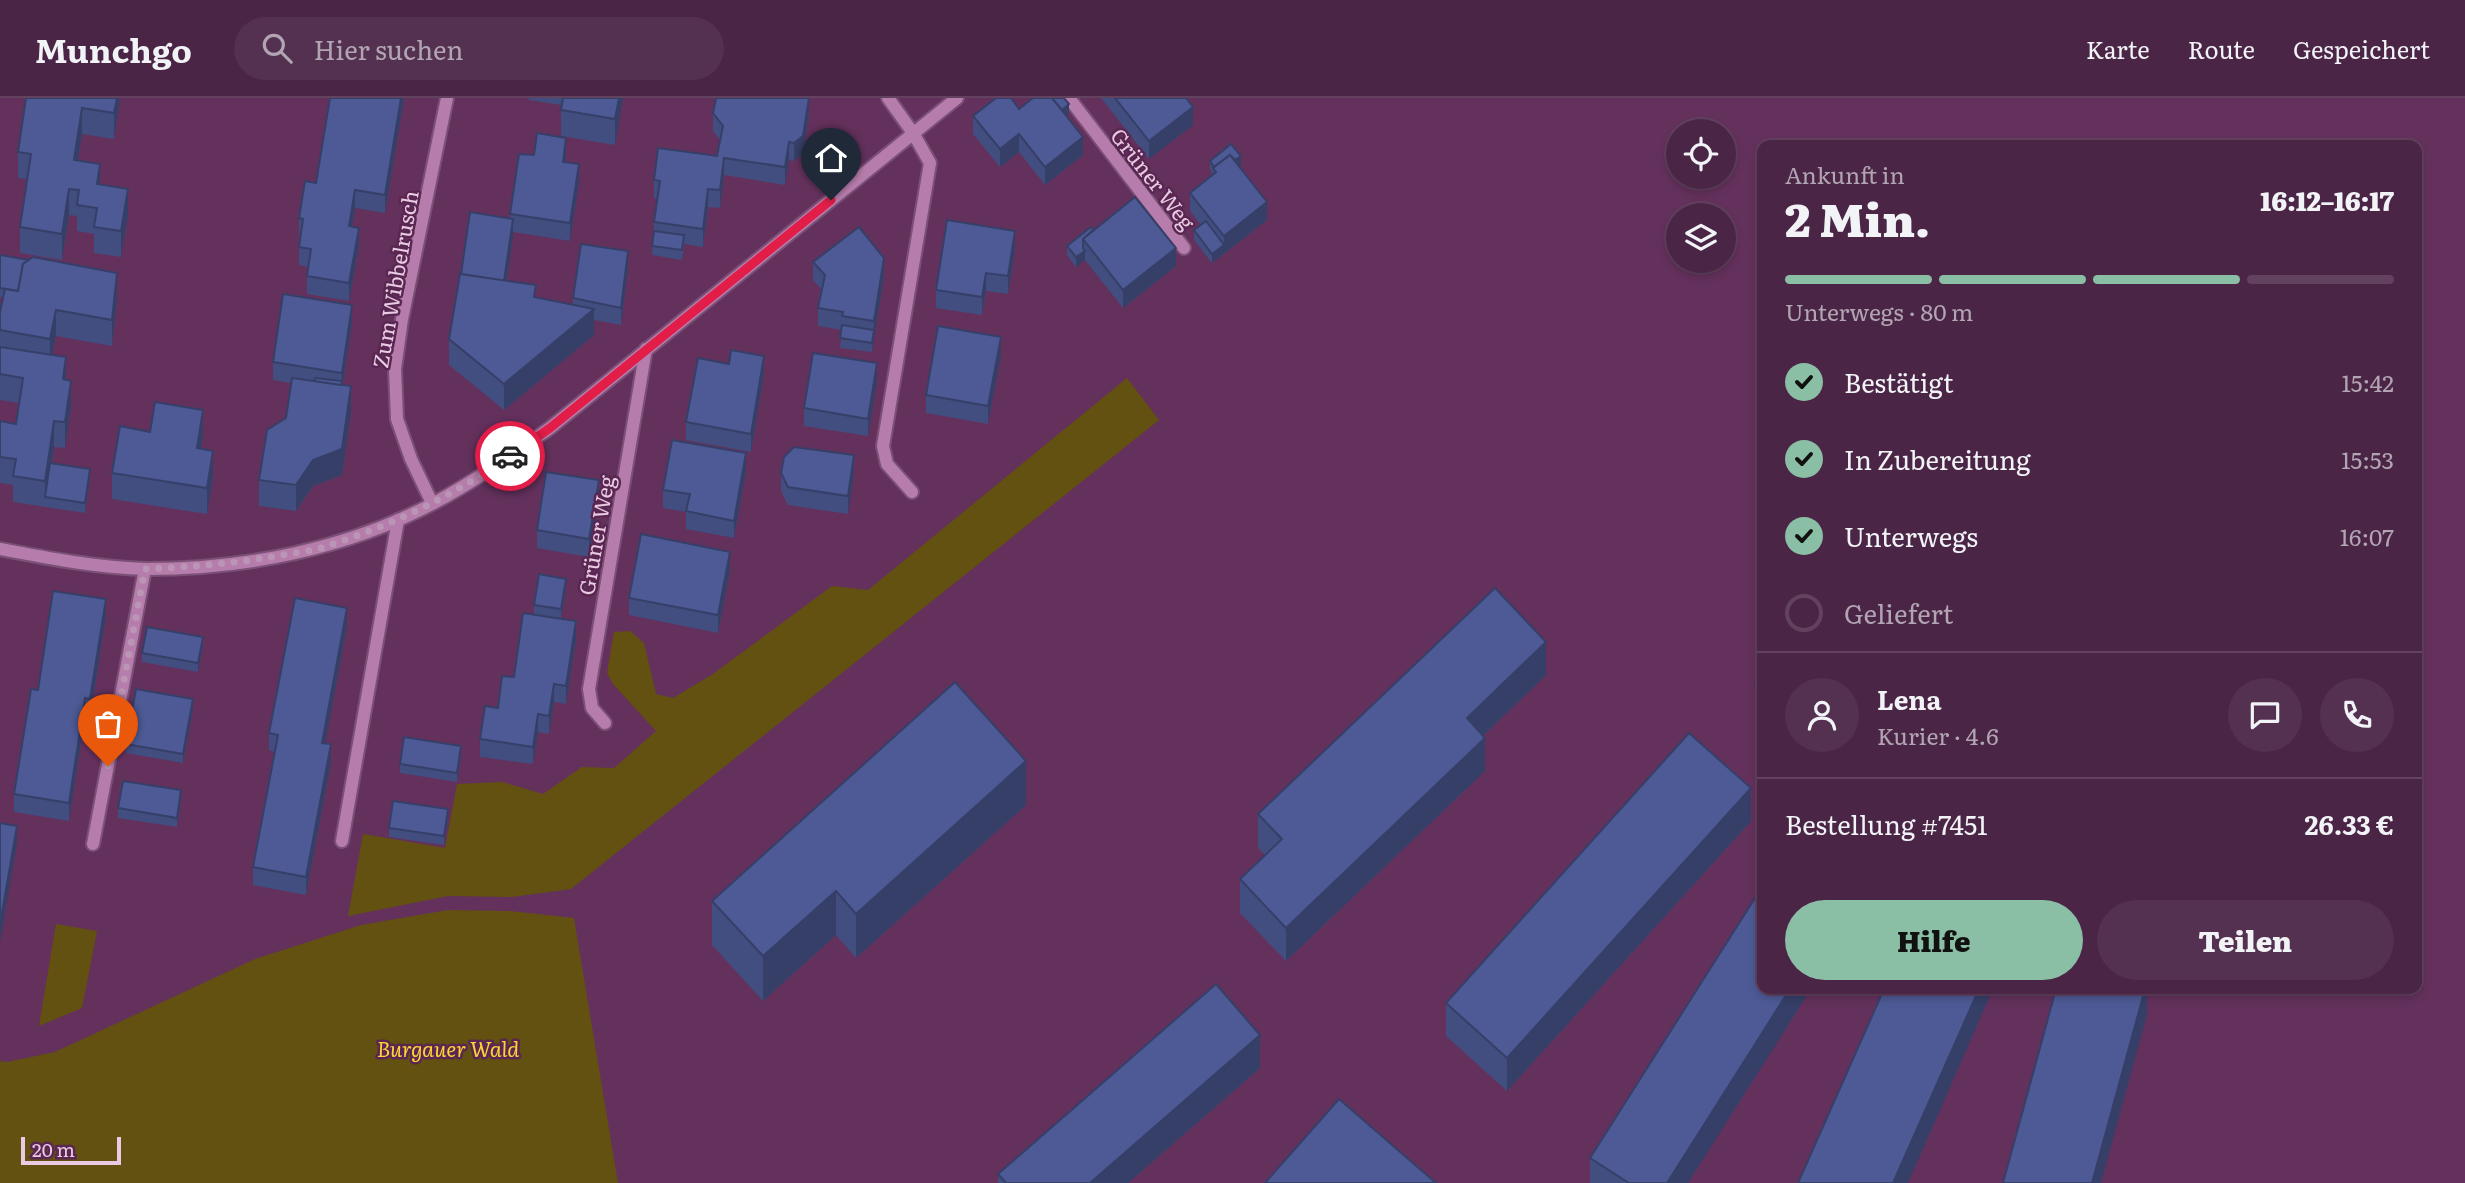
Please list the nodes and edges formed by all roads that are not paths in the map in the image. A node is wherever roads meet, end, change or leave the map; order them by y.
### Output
1 (447, 98) edge
2 (888, 98) edge
3 (957, 98) edge
4 (1069, 98) edge
5 (913, 134) junction
6 (1184, 248) dead end
7 (646, 349) junction
8 (912, 492) dead end
9 (432, 503) junction
10 (398, 520) junction
11 (0, 549) edge
12 (145, 569) junction
13 (606, 723) dead end
14 (342, 841) dead end
15 (93, 844) dead end

1 - 9 street, Zum Wibbelrusch
2 - 5 street
3 - 5 street
4 - 6 street, Grüner Weg
5 - 7 street
5 - 8 street
7 - 9 street
7 - 13 street, Grüner Weg
9 - 10 street
10 - 12 street
10 - 14 street
11 - 12 street
12 - 15 street

